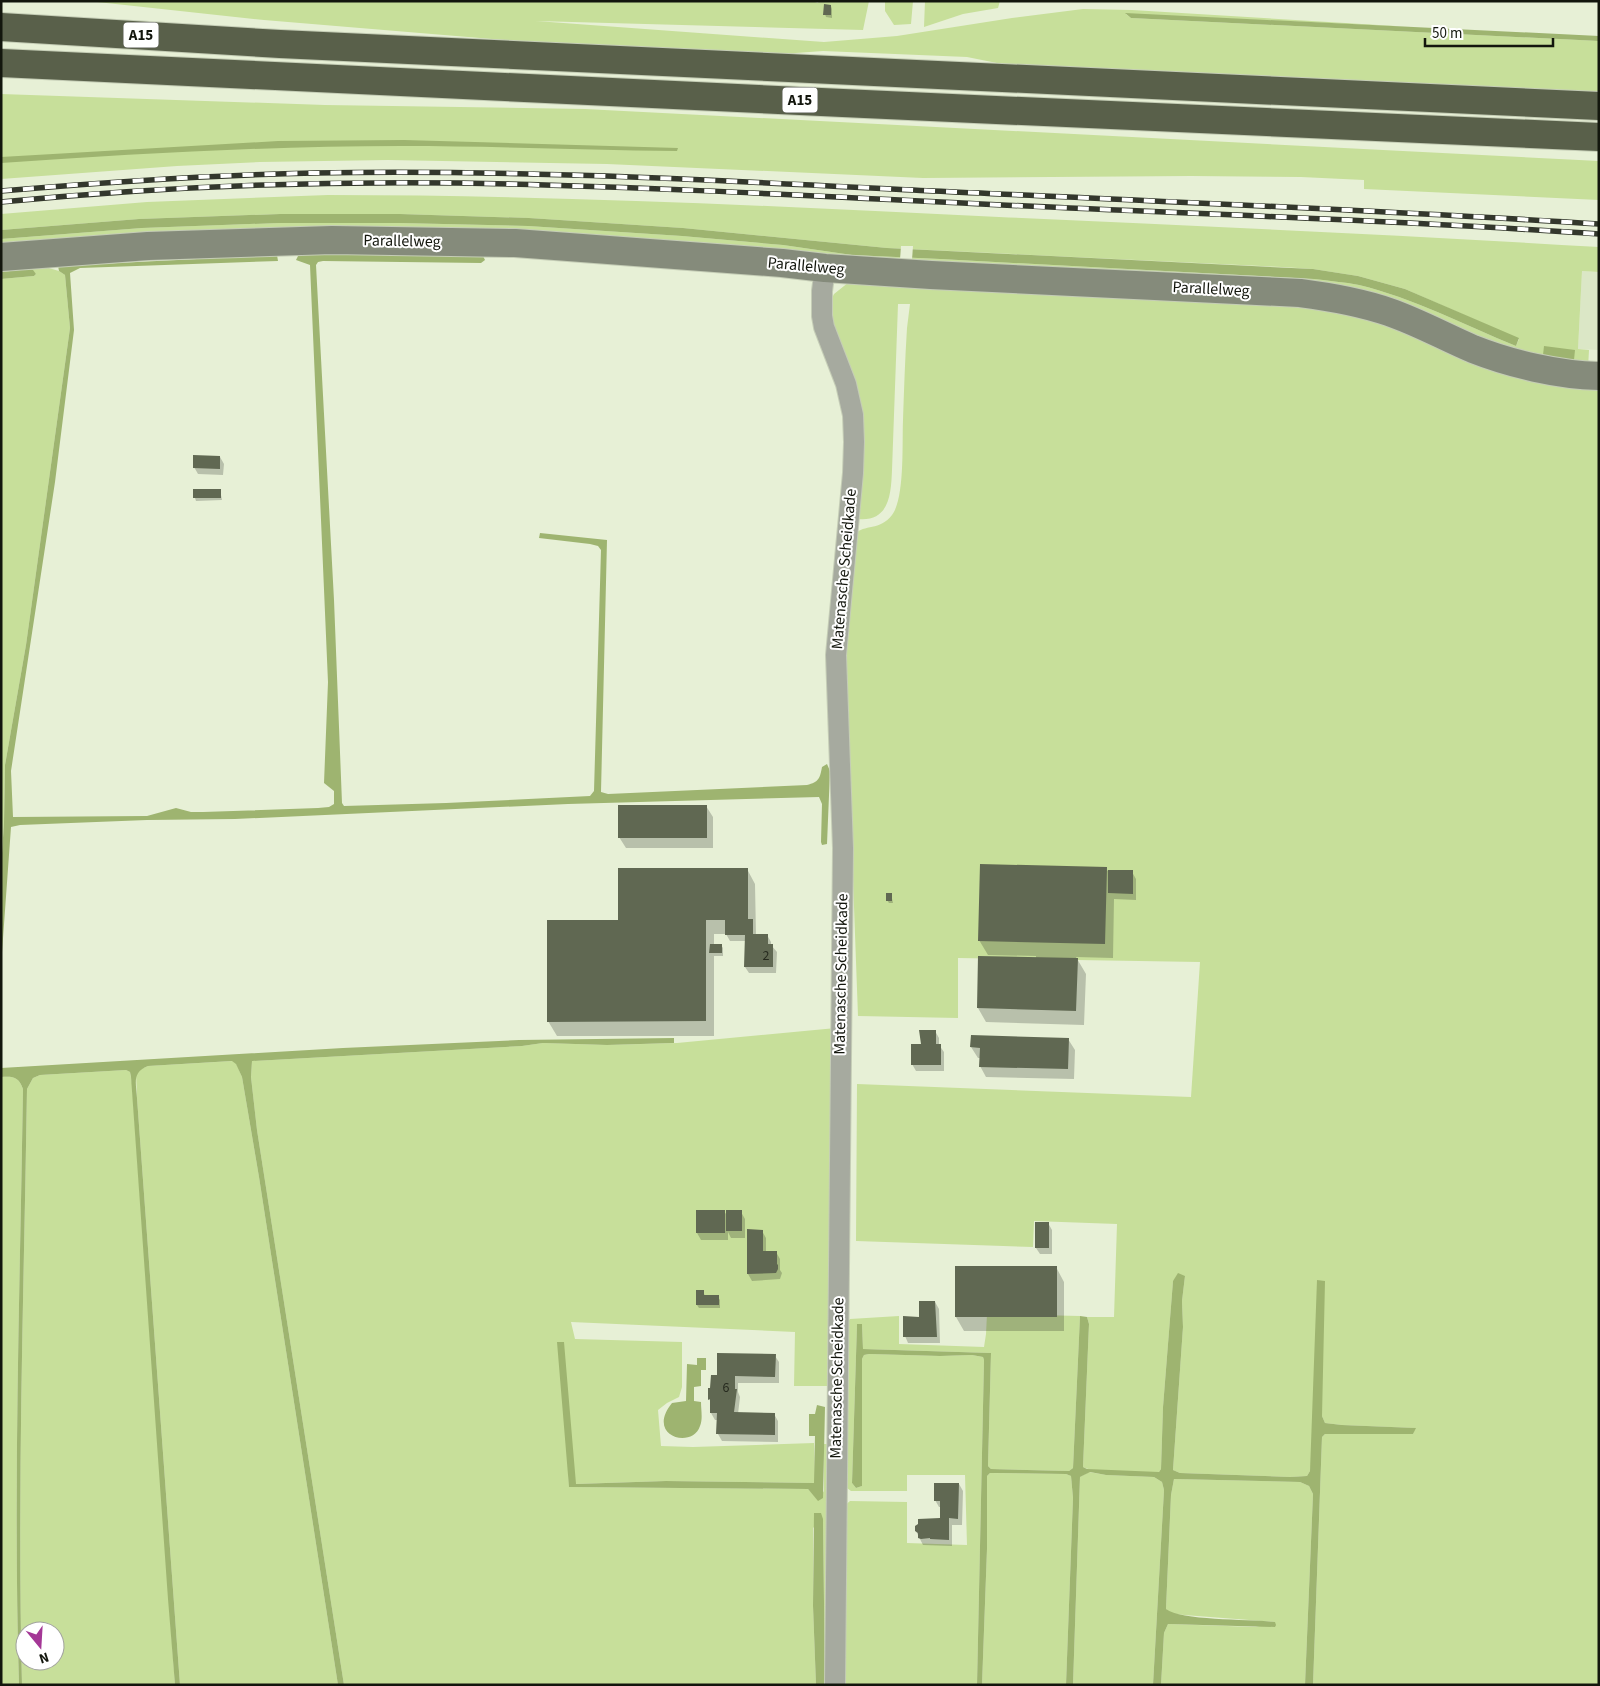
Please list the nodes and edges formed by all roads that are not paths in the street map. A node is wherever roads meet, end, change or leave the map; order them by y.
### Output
1 (1, 27) edge
2 (1, 63) edge
3 (1599, 106) edge
4 (1599, 138) edge
5 (1, 257) edge
6 (825, 268) junction
7 (1599, 376) edge
8 (835, 1685) edge

1 - 3 highway, A15
2 - 4 highway, A15
5 - 6 street, Parallelweg
6 - 7 street, Parallelweg
6 - 8 street, Matenasche Scheidkade

